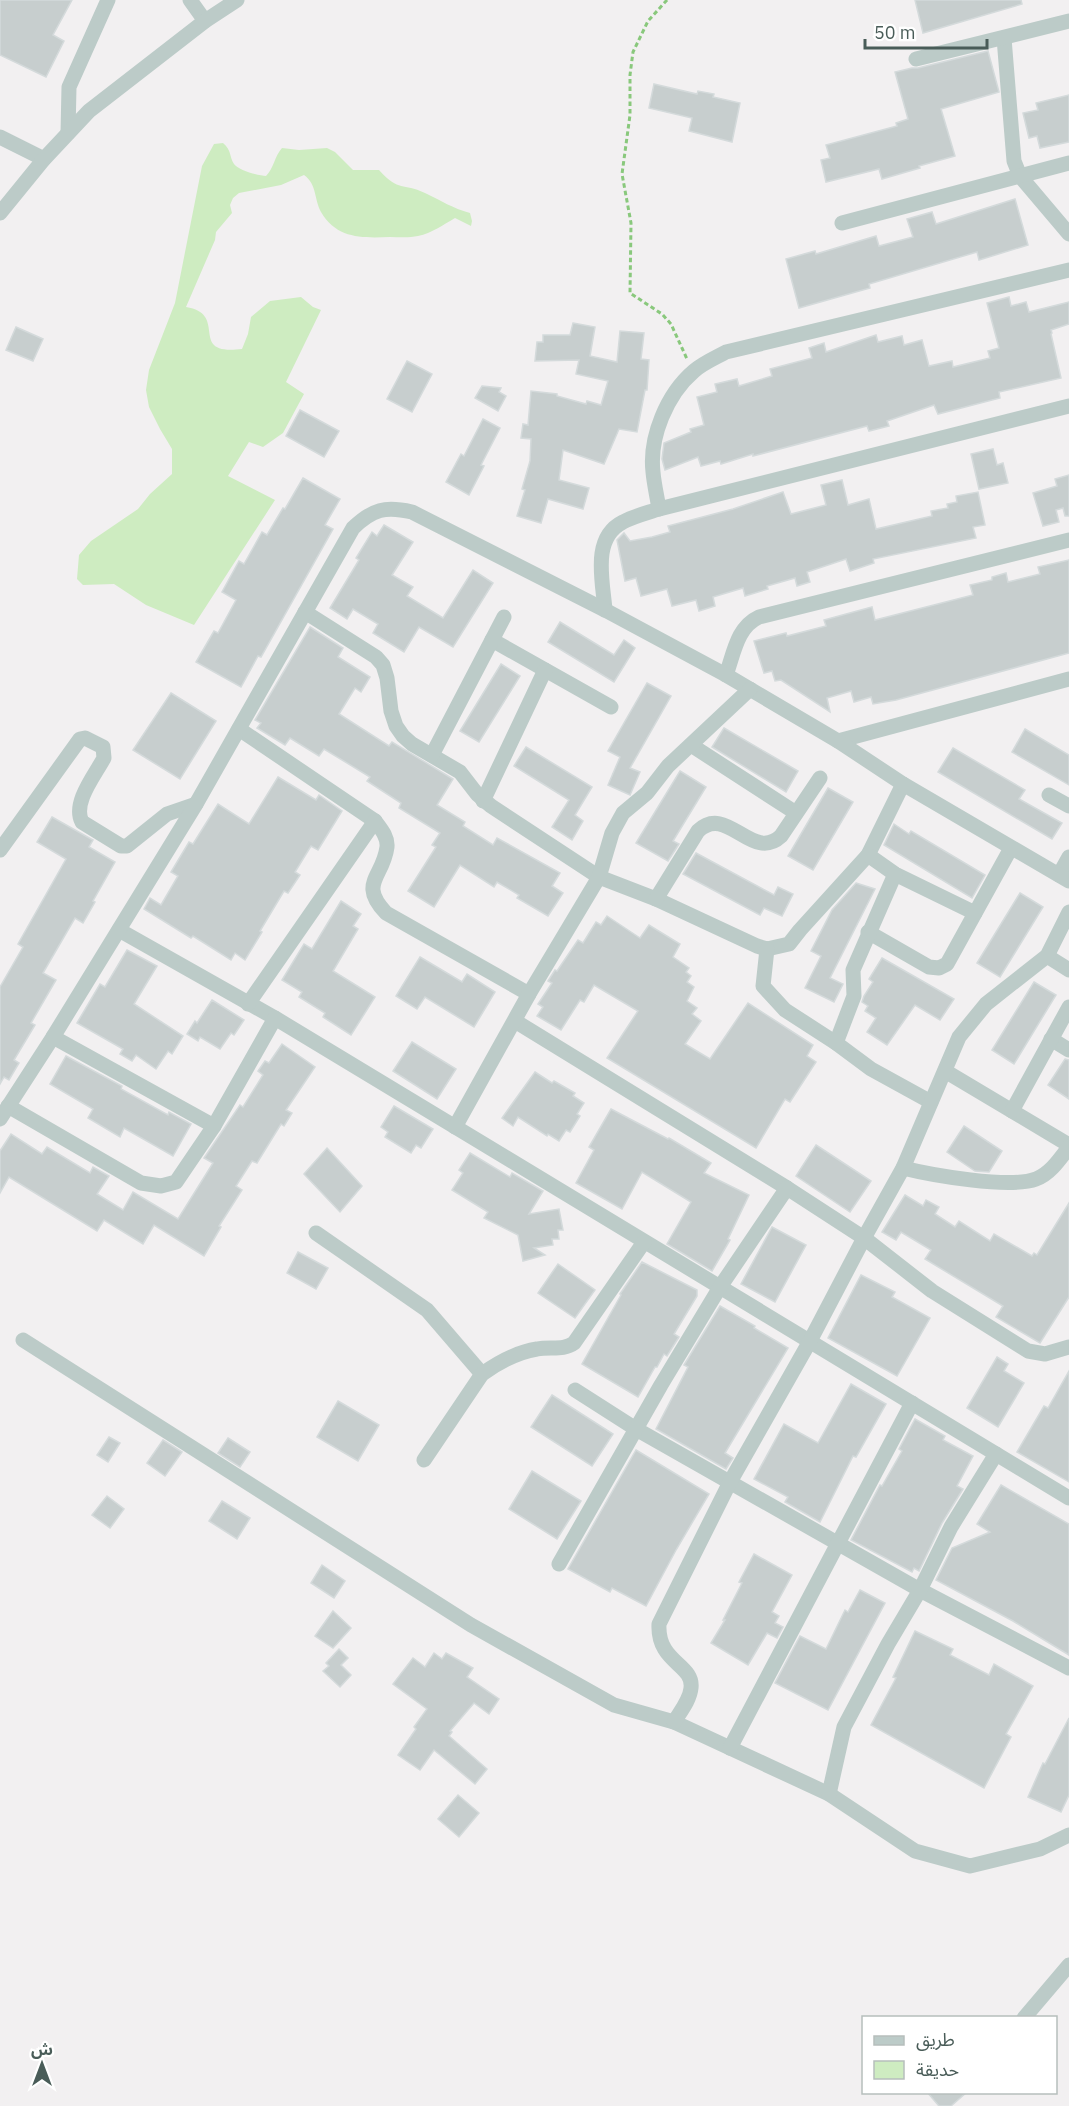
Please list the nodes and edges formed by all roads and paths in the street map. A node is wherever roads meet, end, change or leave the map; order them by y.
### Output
1 (108, 0) edge
2 (190, 0) edge
3 (237, 0) edge
4 (667, 0) edge
5 (205, 21) junction
6 (1069, 21) edge
7 (1004, 38) junction
8 (916, 60) dead end
9 (68, 133) junction
10 (0, 137) edge
11 (44, 159) junction
12 (1069, 163) edge
13 (1020, 176) junction
14 (0, 213) edge
15 (842, 223) dead end
16 (1069, 234) edge
17 (1069, 270) edge
18 (693, 371) junction
19 (1069, 406) edge
20 (659, 509) junction
21 (1069, 540) edge
22 (605, 610) junction
23 (305, 612) junction
24 (504, 617) dead end
25 (492, 640) junction
26 (545, 670) junction
27 (726, 675) junction
28 (1069, 679) edge
29 (750, 689) junction
30 (611, 706) dead end
31 (239, 729) junction
32 (838, 741) junction
33 (691, 745) junction
34 (432, 755) junction
35 (820, 778) dead end
36 (903, 783) junction
37 (1049, 795) dead end
38 (483, 801) junction
39 (196, 804) junction
40 (1069, 806) edge
41 (796, 813) junction
42 (375, 821) junction
43 (1011, 848) junction
44 (0, 850) edge
45 (868, 855) junction
46 (1069, 857) edge
47 (895, 874) junction
48 (599, 877) junction
49 (1064, 878) edge
50 (657, 899) junction
51 (1069, 912) edge
52 (975, 913) junction
53 (119, 930) junction
54 (868, 932) junction
55 (767, 948) junction
56 (1047, 956) junction
57 (1069, 970) edge
58 (529, 994) junction
59 (248, 1004) junction
60 (1069, 1007) edge
61 (274, 1018) junction
62 (515, 1021) junction
63 (53, 1036) junction
64 (1052, 1039) junction
65 (836, 1043) junction
66 (1069, 1050) edge
67 (945, 1071) junction
68 (931, 1102) junction
69 (1012, 1111) junction
70 (4, 1112) edge
71 (214, 1126) junction
72 (455, 1127) junction
73 (1069, 1146) edge
74 (903, 1168) junction
75 (787, 1188) junction
76 (316, 1233) dead end
77 (864, 1238) junction
78 (644, 1242) junction
79 (720, 1287) junction
80 (23, 1340) dead end
81 (810, 1341) junction
82 (1069, 1347) edge
83 (482, 1374) junction
84 (575, 1390) dead end
85 (912, 1403) junction
86 (636, 1429) junction
87 (996, 1454) junction
88 (424, 1460) dead end
89 (730, 1482) junction
90 (1069, 1498) edge
91 (838, 1543) junction
92 (559, 1564) dead end
93 (920, 1590) junction
94 (1069, 1668) edge
95 (674, 1722) junction
96 (730, 1748) junction
97 (830, 1794) junction
98 (1069, 1835) edge
99 (1069, 1965) edge
100 (1026, 2016) edge

1 - 9 street
2 - 5 street
3 - 5 street
4 - 18 path
5 - 9 street
6 - 7 street
7 - 8 street
7 - 13 street
9 - 11 street
10 - 11 street
11 - 14 street
12 - 13 street
13 - 15 street
13 - 16 street
17 - 18 street
18 - 20 street
19 - 20 street
20 - 22 street
21 - 27 street
22 - 23 street
22 - 27 street
23 - 31 street
23 - 34 street
24 - 25 street
25 - 26 street
25 - 34 street
26 - 30 street
26 - 38 street
27 - 29 street
28 - 32 street
29 - 32 street
29 - 33 street
31 - 39 street
31 - 42 street
32 - 36 street
33 - 41 street
33 - 48 street
34 - 38 street
35 - 41 street
36 - 43 street
36 - 45 street
37 - 40 street
38 - 48 street
39 - 44 street
39 - 53 street
41 - 50 street
42 - 58 street
42 - 59 street
43 - 49 street
43 - 52 street
45 - 47 street
45 - 55 street
46 - 49 street
47 - 52 street
47 - 54 street
48 - 50 street
48 - 58 street
50 - 55 street
51 - 56 street
52 - 54 street
53 - 59 street
53 - 63 street
54 - 65 street
55 - 65 street
56 - 57 street
56 - 67 street
58 - 62 street
59 - 61 street
60 - 64 street
61 - 71 street
61 - 72 street
62 - 72 street
62 - 75 street
63 - 70 street
63 - 71 street
64 - 66 street
64 - 69 street
65 - 68 street
67 - 68 street
67 - 69 street
68 - 74 street
69 - 73 street
70 - 71 street
72 - 78 street
73 - 74 street
74 - 77 street
75 - 77 street
75 - 79 street
76 - 83 street
77 - 81 street
77 - 82 street
78 - 79 street
78 - 83 street
79 - 81 street
79 - 86 street
80 - 95 street
81 - 85 street
81 - 89 street
83 - 88 street
84 - 86 street
85 - 87 street
85 - 91 street
86 - 89 street
86 - 92 street
87 - 90 street
87 - 93 street
89 - 91 street
89 - 95 street
91 - 93 street
91 - 96 street
93 - 94 street
93 - 97 street
95 - 96 street
96 - 97 street
97 - 98 street
99 - 100 street

